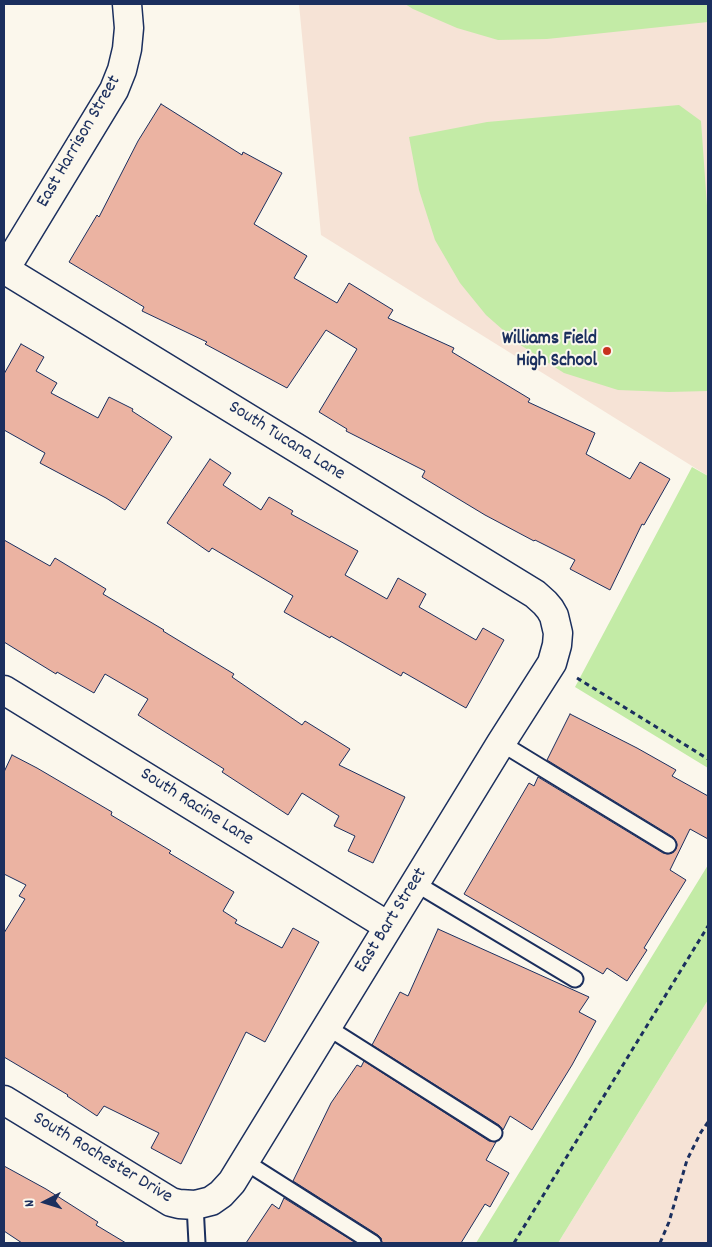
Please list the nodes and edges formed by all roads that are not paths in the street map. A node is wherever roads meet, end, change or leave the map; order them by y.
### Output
1 (127, 4) edge
2 (4, 270) edge
3 (557, 624) joint
4 (4, 690) edge
5 (502, 742) junction
6 (668, 845) dead end
7 (415, 883) junction
8 (388, 926) junction
9 (575, 979) dead end
10 (327, 1026) junction
11 (4, 1100) edge
12 (494, 1133) dead end
13 (244, 1161) junction
14 (199, 1204) junction
15 (196, 1243) edge
16 (373, 1243) edge

1 - 2 street, East Harrison Street
2 - 3 street, South Tucana Lane
3 - 5 street, East Bart Street
4 - 8 street, South Racine Lane
5 - 6 lane
5 - 7 street, East Bart Street
7 - 8 street, East Bart Street
7 - 9 lane
8 - 10 street, East Bart Street
10 - 12 lane
10 - 13 street, East Bart Street
11 - 14 street, South Rochester Drive
13 - 14 street, East Bart Street
13 - 16 lane
14 - 15 lane

